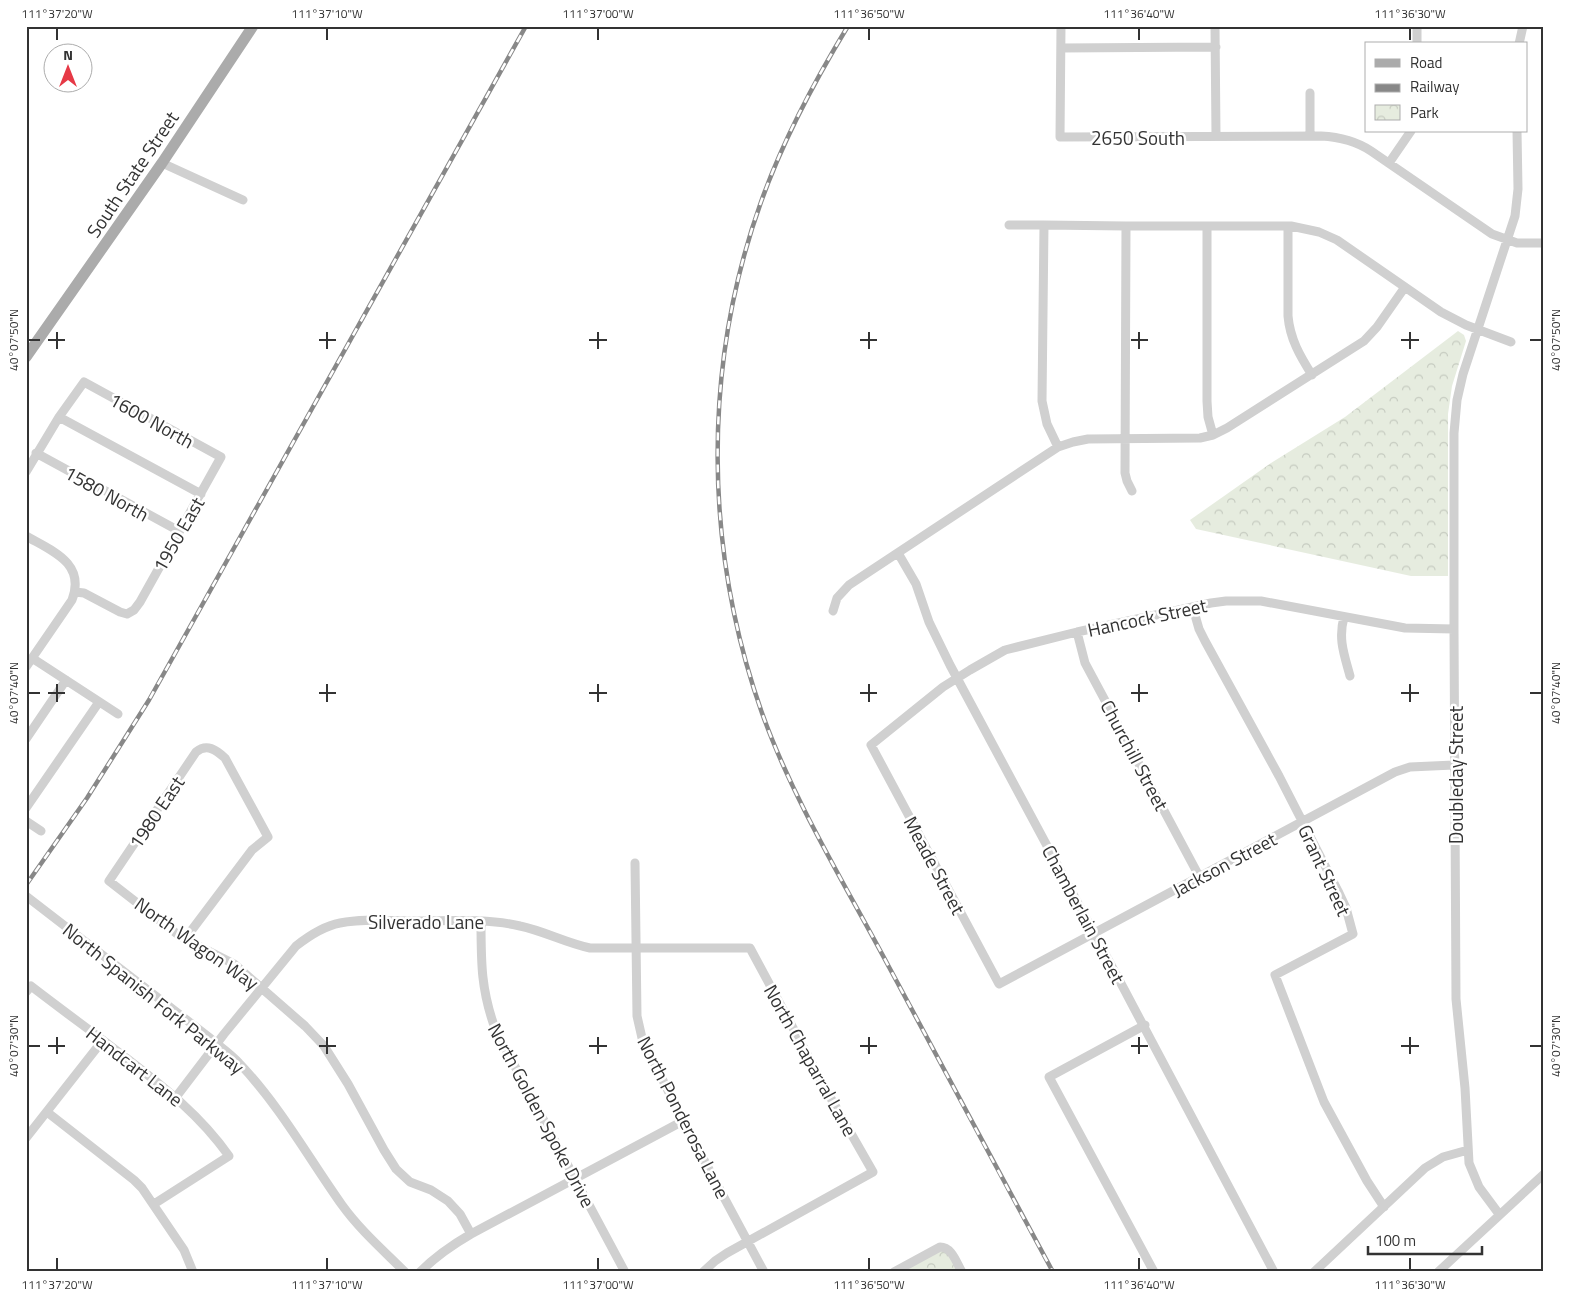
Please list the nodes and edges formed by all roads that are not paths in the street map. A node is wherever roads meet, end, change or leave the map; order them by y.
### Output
1 (253, 26) edge
2 (1061, 26) edge
3 (1215, 26) edge
4 (1417, 26) edge
5 (1523, 26) edge
6 (1417, 42) edge
7 (1519, 42) edge
8 (1216, 47) junction
9 (1061, 48) junction
10 (1310, 93) dead end
11 (1410, 132) edge
12 (1517, 132) edge
13 (1216, 136) junction
14 (1310, 136) junction
15 (162, 163) junction
16 (1389, 163) junction
17 (243, 200) dead end
18 (1009, 225) dead end
19 (1044, 225) junction
20 (1126, 226) junction
21 (1207, 226) junction
22 (1288, 226) junction
23 (1508, 240) junction
24 (1544, 243) edge
25 (1405, 287) junction
26 (1476, 329) junction
27 (1511, 342) dead end
28 (26, 357) edge
29 (1312, 375) junction
30 (59, 417) junction
31 (1213, 435) junction
32 (1125, 438) junction
33 (1058, 447) junction
34 (36, 454) junction
35 (221, 457) joint
36 (26, 472) edge
37 (1132, 491) dead end
38 (201, 494) junction
39 (179, 531) junction
40 (26, 536) edge
41 (898, 553) junction
42 (75, 592) junction
43 (1193, 608) junction
44 (833, 611) dead end
45 (1344, 617) junction
46 (1454, 629) junction
47 (1077, 632) junction
48 (32, 658) junction
49 (26, 667) edge
50 (1350, 676) dead end
51 (957, 678) junction
52 (66, 680) junction
53 (99, 702) junction
54 (118, 714) dead end
55 (26, 739) edge
56 (871, 745) joint
57 (1454, 765) junction
58 (26, 808) edge
59 (26, 821) edge
60 (1302, 822) junction
61 (41, 831) dead end
62 (635, 863) dead end
63 (1200, 876) junction
64 (109, 881) joint
65 (26, 896) edge
66 (481, 921) junction
67 (1094, 934) junction
68 (185, 939) junction
69 (636, 948) junction
70 (750, 948) joint
71 (999, 984) joint
72 (262, 987) junction
73 (28, 989) edge
74 (1145, 1025) junction
75 (103, 1040) junction
76 (217, 1044) junction
77 (176, 1097) junction
78 (47, 1112) junction
79 (683, 1121) junction
80 (26, 1138) edge
81 (1468, 1150) junction
82 (1544, 1174) edge
83 (574, 1178) junction
84 (154, 1204) junction
85 (1384, 1207) junction
86 (1499, 1214) junction
87 (471, 1234) junction
88 (748, 1241) junction
89 (193, 1272) edge
90 (405, 1272) edge
91 (420, 1272) edge
92 (625, 1272) edge
93 (704, 1272) edge
94 (764, 1272) edge
95 (894, 1272) edge
96 (962, 1272) edge
97 (1154, 1272) edge
98 (1274, 1272) edge
99 (1314, 1272) edge
100 (1438, 1272) edge

1 - 15 main road, South State Street
2 - 9 street
3 - 8 street
4 - 6 street
5 - 7 street
8 - 9 street
8 - 13 street
9 - 13 street, 2650 South
10 - 14 street
11 - 16 street
12 - 23 street, Doubleday Street
13 - 14 street, 2650 South
14 - 16 street, 2650 South
15 - 17 street
15 - 28 main road, South State Street
16 - 23 street, 2650 South
18 - 19 street
19 - 20 street
19 - 33 street
20 - 21 street
20 - 32 street
21 - 22 street
21 - 31 street
22 - 25 street
22 - 29 street
23 - 24 street, 2650 South
23 - 26 street, Doubleday Street
25 - 26 street
25 - 29 street
26 - 27 street
26 - 46 street, Doubleday Street
29 - 31 street
30 - 34 street
30 - 35 street, 1600 North
30 - 38 street
31 - 32 street
32 - 33 street
32 - 37 street
33 - 41 street
34 - 36 street
34 - 39 street, 1580 North
35 - 38 street, 1950 East
38 - 39 street, 1950 East
39 - 42 street, 1950 East
40 - 42 street
41 - 44 street
41 - 51 street, Chamberlain Street
42 - 48 street
43 - 45 street, Hancock Street
43 - 47 street, Hancock Street
43 - 60 street, Grant Street
45 - 46 street, Hancock Street
45 - 50 street
46 - 57 street, Doubleday Street
47 - 51 street, Hancock Street
47 - 63 street, Churchill Street
48 - 49 street
48 - 52 street
51 - 56 street, Hancock Street
51 - 67 street, Chamberlain Street
52 - 53 street
52 - 55 street
53 - 54 street
53 - 58 street
56 - 71 street, Meade Street
57 - 60 street, Jackson Street
57 - 81 street, Doubleday Street
59 - 61 street
60 - 63 street, Jackson Street
60 - 85 street, Grant Street
62 - 69 street, North Ponderosa Lane
63 - 67 street, Jackson Street
64 - 68 street, North Wagon Way
64 - 68 street, 1980 East
65 - 76 street, North Spanish Fork Parkway
66 - 69 street, Silverado Lane
66 - 72 street, Silverado Lane
66 - 83 street, North Golden Spoke Drive
67 - 71 street, Jackson Street
67 - 74 street, Chamberlain Street
68 - 72 street, North Wagon Way
69 - 70 street, Silverado Lane
69 - 79 street, North Ponderosa Lane
70 - 88 street, North Chaparral Lane
72 - 76 street, Silverado Lane
72 - 87 street, North Wagon Way
73 - 75 street, Handcart Lane
74 - 97 street
74 - 98 street, Chamberlain Street
75 - 77 street, Handcart Lane
75 - 78 street
76 - 77 street, Silverado Lane
76 - 90 street, North Spanish Fork Parkway
77 - 84 street, Handcart Lane
78 - 80 street
78 - 84 street
79 - 83 street
79 - 88 street, North Ponderosa Lane
81 - 85 street
81 - 86 street, Doubleday Street
82 - 86 street
83 - 87 street
83 - 92 street, North Golden Spoke Drive
84 - 89 street
85 - 99 street
86 - 100 street
87 - 91 street
88 - 93 street
88 - 94 street, North Ponderosa Lane
95 - 96 street

